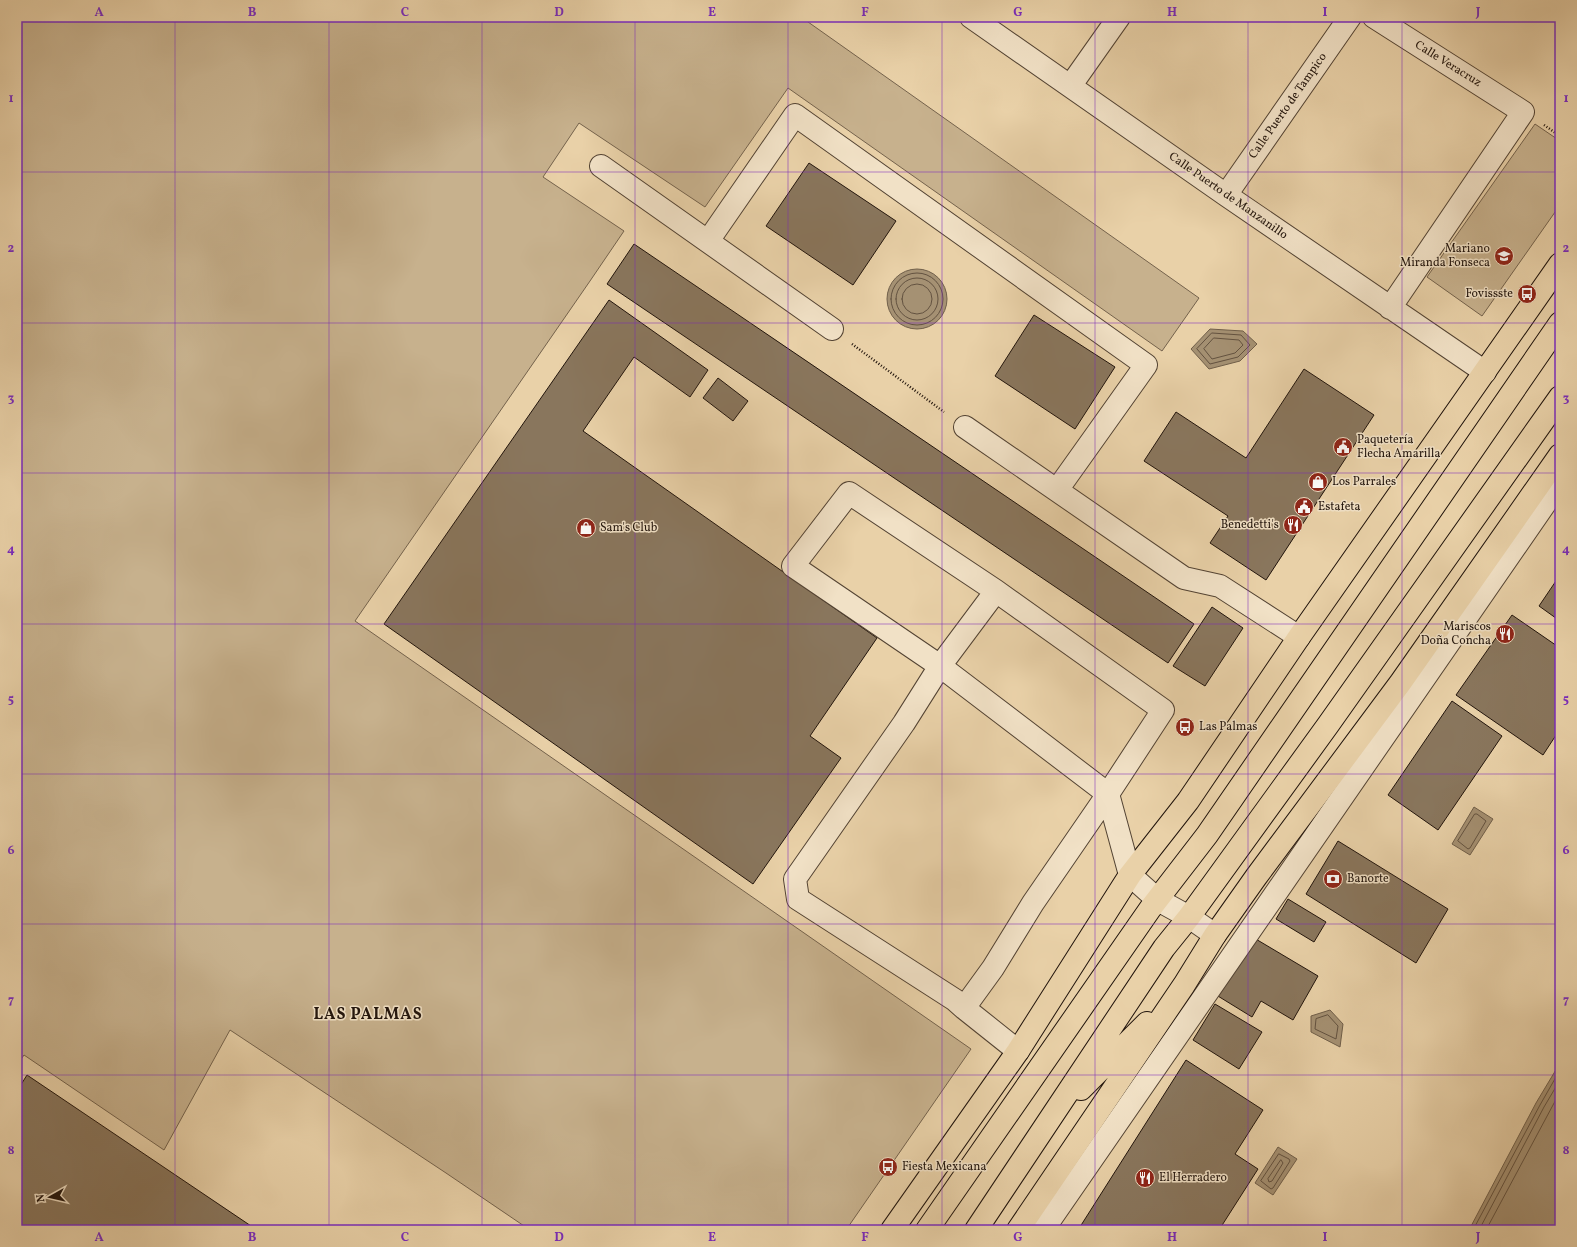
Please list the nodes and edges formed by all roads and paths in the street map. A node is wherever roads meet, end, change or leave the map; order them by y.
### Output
1 (971, 17) edge
2 (1119, 17) edge
3 (1350, 17) edge
4 (1374, 17) edge
5 (1071, 85) junction
6 (602, 166) dead end
7 (1226, 195) junction
8 (708, 241) junction
9 (1560, 264) edge
10 (1390, 308) junction
11 (1560, 323) edge
12 (832, 329) joint
13 (1486, 372) junction
14 (1560, 397) edge
15 (965, 427) joint
16 (1560, 455) edge
17 (1560, 482) edge
18 (1057, 490) junction
19 (996, 591) junction
20 (1299, 637) junction
21 (940, 666) junction
22 (1328, 725) junction
23 (1108, 794) junction
24 (1130, 875) junction
25 (1256, 877) junction
26 (1158, 900) junction
27 (1189, 917) junction
28 (1215, 935) junction
29 (1184, 985) junction
30 (964, 1008) junction
31 (1018, 1051) junction
32 (1046, 1124) junction
33 (892, 1230) edge
34 (927, 1230) edge
35 (976, 1230) edge
36 (1018, 1230) edge
37 (1043, 1230) edge

1 - 5 street, Calle Puerto de Manzanillo
2 - 5 street
3 - 7 street, Calle Puerto de Tampico
4 - 10 street, Calle Veracruz
5 - 7 street, Calle Puerto de Manzanillo
6 - 8 street
7 - 10 street, Calle Puerto de Manzanillo
8 - 12 street
8 - 18 street
9 - 13 main road
10 - 13 street, Calle Puerto de Manzanillo
11 - 26 main road
12 - 15 path
13 - 20 main road
14 - 22 main road
15 - 18 street
16 - 25 main road
17 - 37 street
18 - 20 street
19 - 21 street
19 - 21 street
19 - 23 street
20 - 24 main road
21 - 23 street
21 - 30 street
22 - 25 main road
22 - 27 main road
23 - 24 street
23 - 30 street
24 - 26 street
24 - 31 main road
25 - 28 main road
26 - 27 street
26 - 34 main road
27 - 28 street
27 - 32 main road
28 - 29 main road
29 - 32 main road
29 - 36 main road
30 - 31 street
31 - 33 main road
32 - 35 main road

